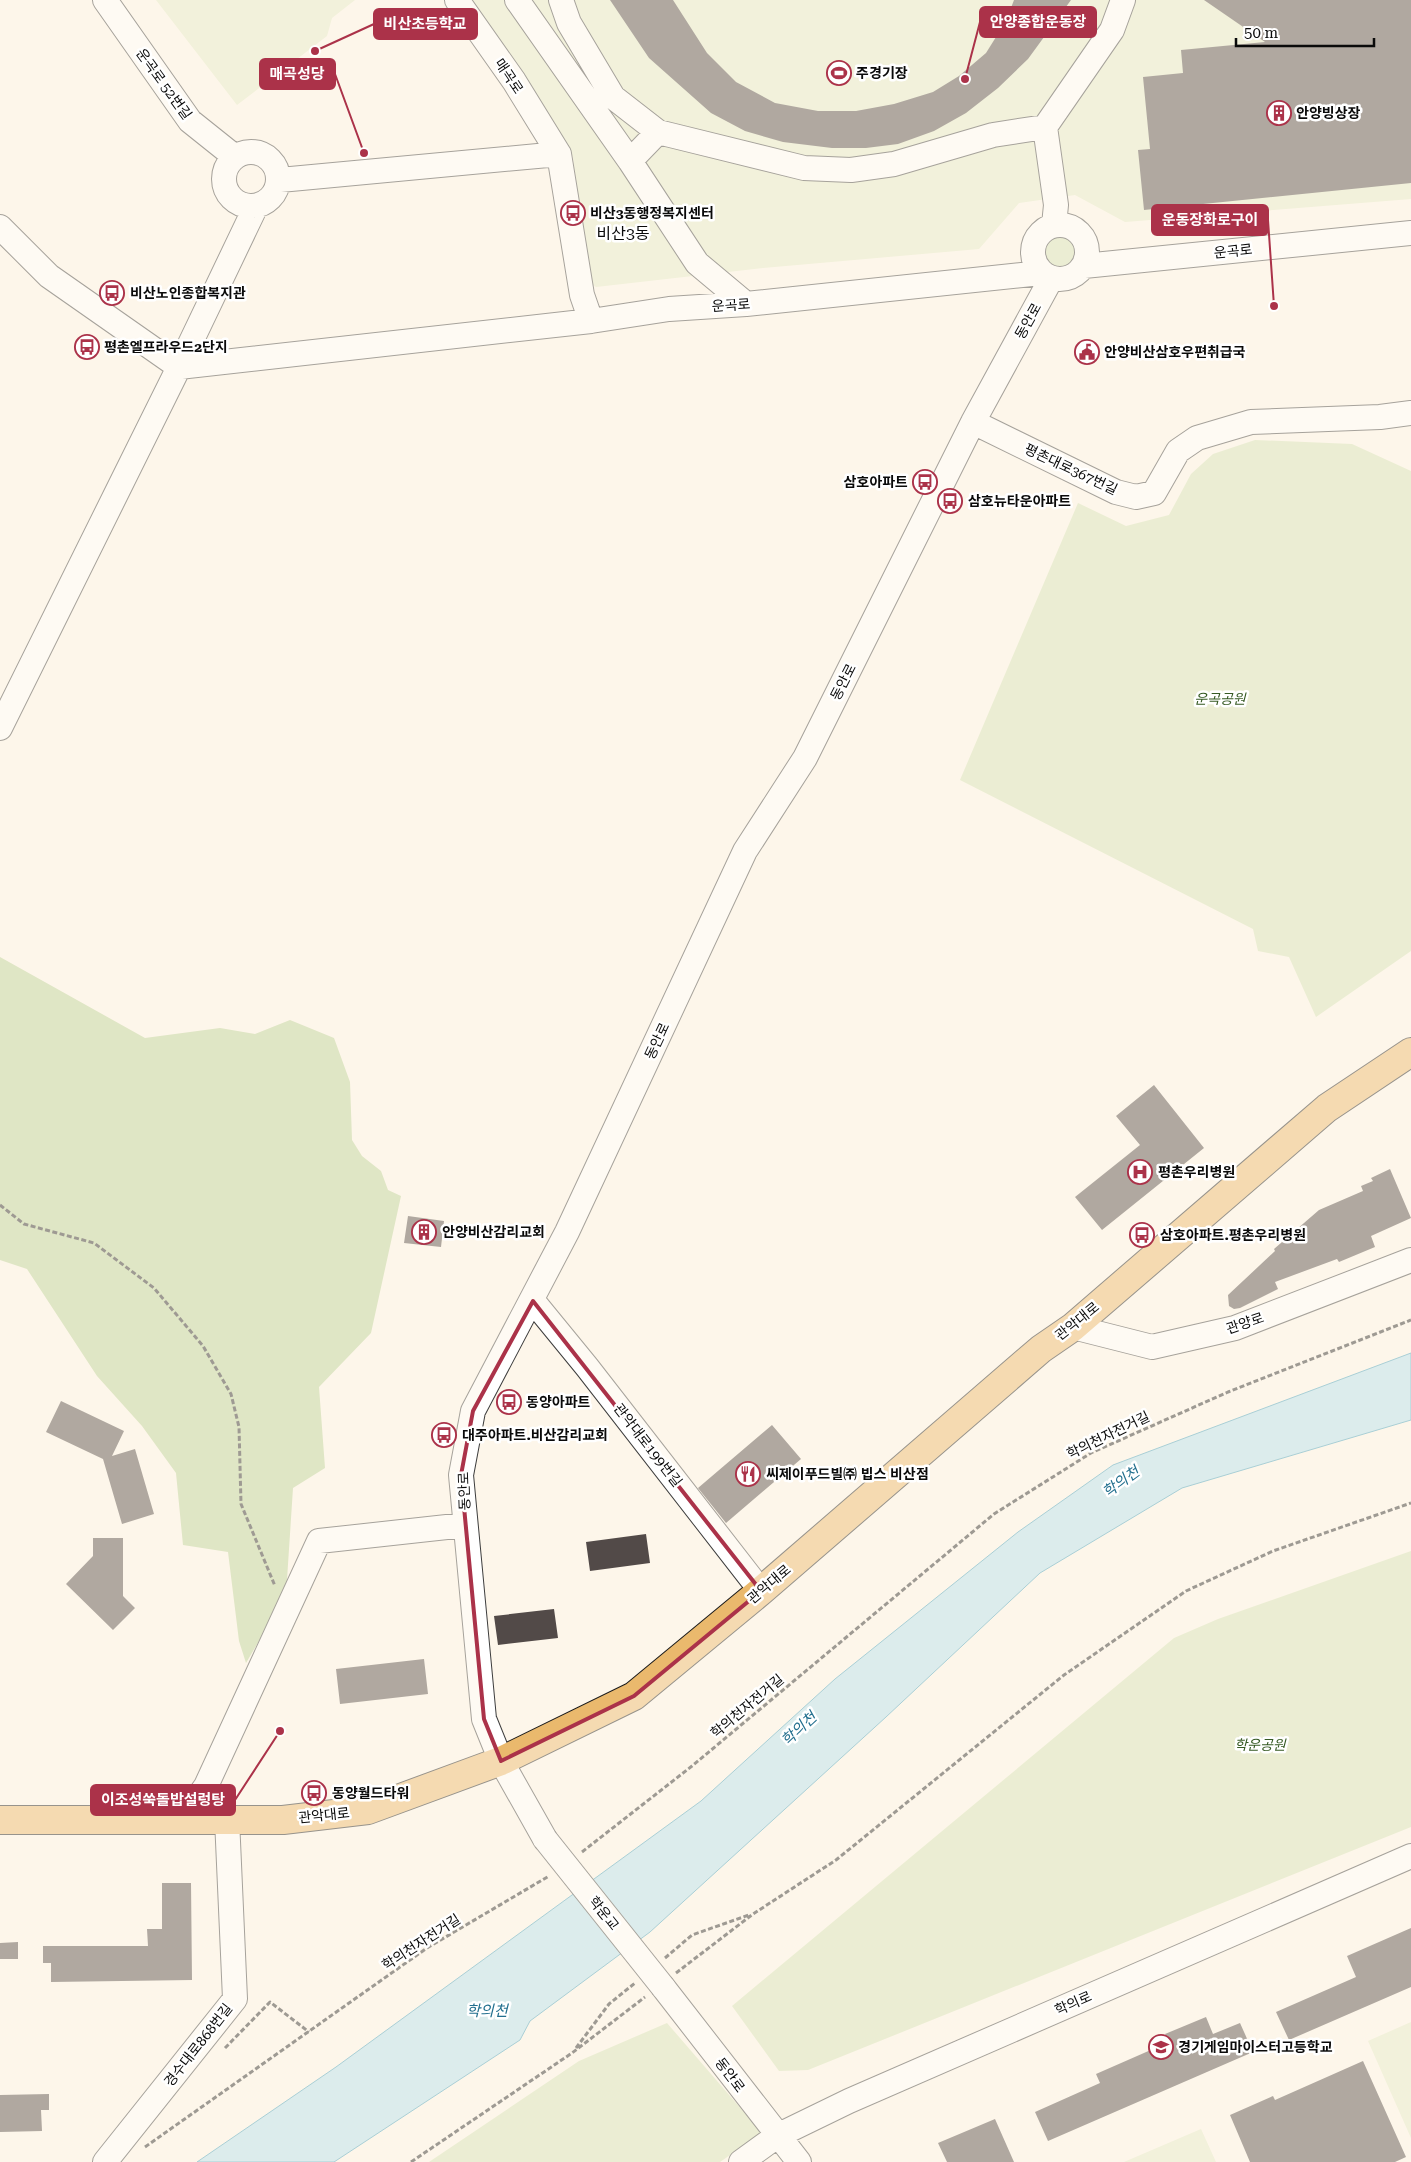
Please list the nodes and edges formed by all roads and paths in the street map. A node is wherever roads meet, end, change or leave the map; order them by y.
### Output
1 (105, 0) edge
2 (457, 0) edge
3 (517, 0) edge
4 (561, 0) edge
5 (1123, 0) edge
6 (1045, 127) junction
7 (658, 132) junction
8 (559, 154) junction
9 (235, 157) junction
10 (630, 162) junction
11 (280, 180) junction
12 (256, 206) junction
13 (1054, 225) junction
14 (0, 227) edge
15 (1411, 233) edge
16 (1084, 266) junction
17 (1046, 276) junction
18 (746, 304) junction
19 (590, 321) junction
20 (179, 367) junction
21 (1411, 413) edge
22 (973, 422) junction
23 (0, 728) edge
24 (1411, 1052) edge
25 (0, 1205) edge
26 (1411, 1260) edge
27 (533, 1301) junction
28 (1411, 1320) edge
29 (1072, 1327) junction
30 (1411, 1503) edge
31 (465, 1525) junction
32 (761, 1591) junction
33 (286, 1610) junction
34 (501, 1761) junction
35 (182, 1818) junction
36 (227, 1819) junction
37 (0, 1820) edge
38 (545, 1839) joint
39 (579, 1854) dead end
40 (1411, 1856) edge
41 (556, 1872) dead end
42 (660, 1987) junction
43 (309, 2032) junction
44 (222, 2051) dead end
45 (777, 2136) junction
46 (140, 2151) dead end
47 (105, 2162) edge
48 (411, 2162) edge
49 (741, 2162) edge
50 (798, 2162) edge

1 - 9 street, 운곡로 52번길
2 - 8 street, 매곡로
3 - 10 street
4 - 7 street
5 - 6 street
6 - 7 street
6 - 13 street
7 - 10 street
8 - 11 street
8 - 19 street
9 - 11 street
9 - 12 street
10 - 18 street
11 - 12 street
12 - 20 street
13 - 16 street
13 - 17 street
14 - 20 street
15 - 16 street, 운곡로
16 - 17 street
17 - 18 street, 운곡로
17 - 22 street, 동안로
18 - 19 street, 운곡로
19 - 20 street, 운곡로
20 - 23 street
21 - 22 street, 평촌대로367번길
22 - 27 street, 동안로
24 - 29 main road, 관악대로
25 - 33 path
26 - 29 street, 관양로
27 - 31 street, 동안로
27 - 32 street, 관악대로199번길
28 - 39 path, 학의천자전거길
29 - 32 main road, 관악대로
30 - 42 path
31 - 33 street
31 - 34 street, 동안로
32 - 34 main road, 관악대로
33 - 35 street
34 - 36 main road, 관악대로
34 - 38 street, 동안로
35 - 36 main road, 관악대로
35 - 37 main road, 관악대로
36 - 47 street, 경수대로868번길
38 - 42 street, 학운교, bridge
40 - 45 street, 학의로
41 - 43 path, 학의천자전거길
42 - 45 street, 동안로
42 - 48 path
43 - 44 path
43 - 46 path, 학의천자전거길
45 - 49 street, 학의로
45 - 50 street, 동안로

